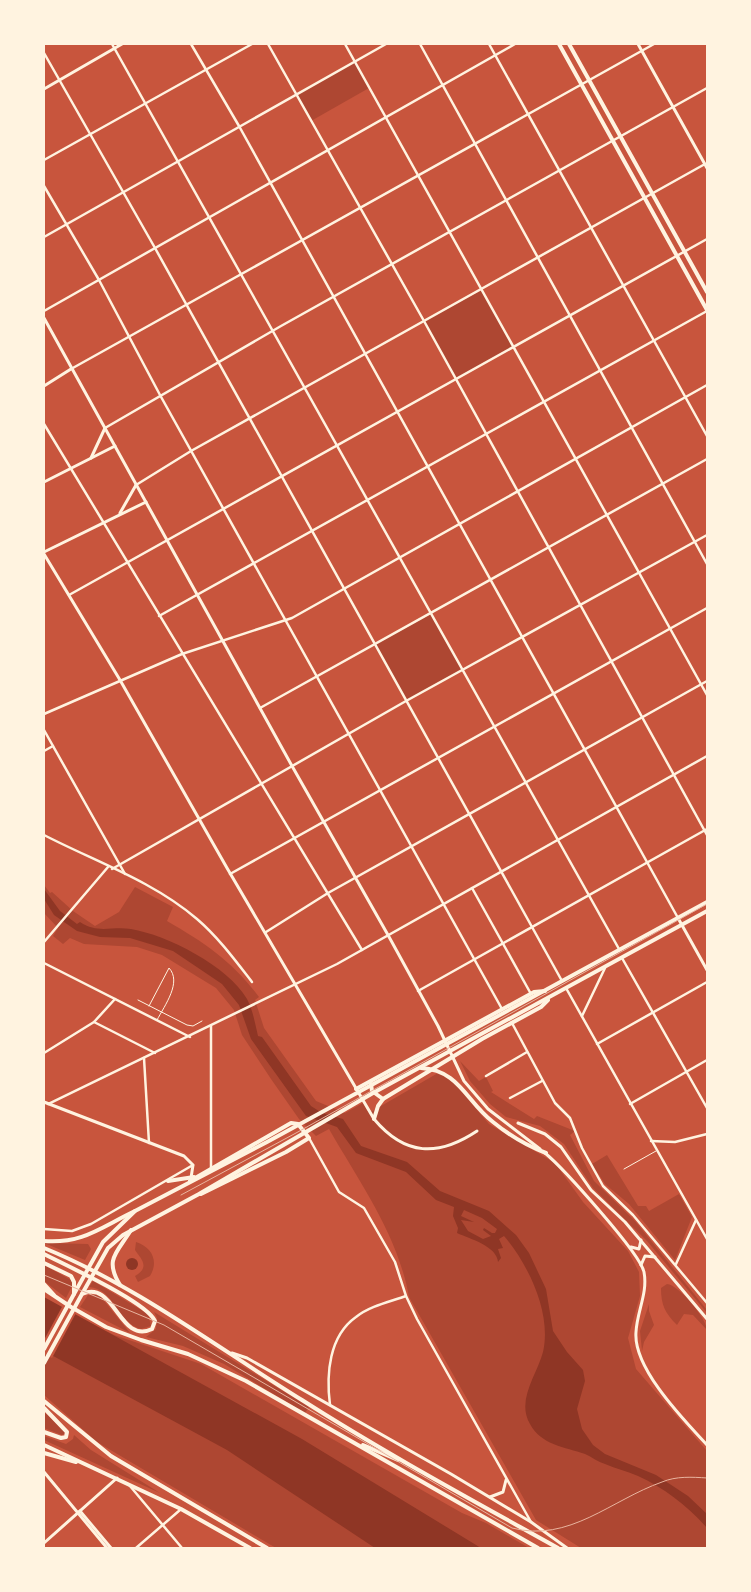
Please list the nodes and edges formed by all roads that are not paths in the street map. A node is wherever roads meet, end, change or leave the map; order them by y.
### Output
1 (112, 44) edge
2 (122, 44) edge
3 (191, 44) edge
4 (252, 44) edge
5 (268, 44) edge
6 (345, 44) edge
7 (386, 44) edge
8 (420, 44) edge
9 (489, 44) edge
10 (515, 44) edge
11 (559, 44) edge
12 (570, 44) edge
13 (638, 44) edge
14 (654, 44) edge
15 (115, 48) junction
16 (642, 51) junction
17 (44, 53) edge
18 (495, 55) junction
19 (355, 62) junction
20 (205, 69) junction
21 (59, 80) junction
22 (589, 80) junction
23 (581, 84) junction
24 (443, 85) junction
25 (707, 88) edge
26 (44, 89) edge
27 (297, 94) junction
28 (145, 103) junction
29 (673, 107) junction
30 (528, 113) junction
31 (385, 117) junction
32 (239, 126) junction
33 (89, 135) junction
34 (621, 136) junction
35 (613, 141) junction
36 (475, 143) junction
37 (328, 150) junction
38 (44, 160) edge
39 (179, 160) junction
40 (707, 165) edge
41 (560, 170) junction
42 (418, 176) junction
43 (270, 183) junction
44 (44, 186) edge
45 (122, 192) junction
46 (652, 193) junction
47 (644, 198) junction
48 (507, 200) junction
49 (361, 207) junction
50 (211, 216) junction
51 (66, 224) junction
52 (592, 228) junction
53 (449, 232) junction
54 (44, 237) edge
55 (707, 239) edge
56 (303, 241) junction
57 (155, 248) junction
58 (685, 251) junction
59 (677, 256) junction
60 (538, 257) junction
61 (393, 264) junction
62 (242, 274) junction
63 (99, 280) junction
64 (624, 285) junction
65 (482, 290) junction
66 (707, 292) edge
67 (334, 297) junction
68 (186, 304) junction
69 (707, 310) edge
70 (44, 311) edge
71 (570, 315) junction
72 (44, 318) edge
73 (424, 321) junction
74 (274, 331) junction
75 (129, 337) junction
76 (654, 340) junction
77 (514, 347) junction
78 (366, 355) junction
79 (218, 362) junction
80 (72, 370) junction
81 (601, 370) junction
82 (455, 380) junction
83 (707, 385) edge
84 (44, 386) edge
85 (306, 387) junction
86 (160, 395) junction
87 (686, 397) junction
88 (544, 402) junction
89 (397, 412) junction
90 (250, 419) junction
91 (44, 424) edge
92 (631, 427) junction
93 (105, 428) junction
94 (486, 435) junction
95 (707, 436) edge
96 (338, 445) junction
97 (115, 446) junction
98 (191, 451) junction
99 (91, 458) junction
100 (574, 458) junction
101 (707, 460) edge
102 (71, 468) junction
103 (427, 468) junction
104 (281, 476) junction
105 (44, 482) edge
106 (663, 484) junction
107 (136, 485) junction
108 (516, 490) junction
109 (367, 501) junction
110 (146, 502) junction
111 (223, 508) junction
112 (120, 514) junction
113 (607, 515) junction
114 (103, 522) junction
115 (459, 523) junction
116 (313, 532) junction
117 (707, 534) edge
118 (166, 540) junction
119 (695, 541) junction
120 (548, 548) junction
121 (44, 553) edge
122 (399, 558) junction
123 (127, 562) junction
124 (255, 564) junction
125 (707, 564) edge
126 (639, 573) junction
127 (491, 579) junction
128 (343, 588) junction
129 (69, 594) junction
130 (198, 596) junction
131 (580, 606) junction
132 (707, 608) edge
133 (431, 614) junction
134 (159, 616) junction
135 (286, 620) junction
136 (669, 629) junction
137 (522, 637) junction
138 (222, 640) junction
139 (374, 645) junction
140 (182, 654) junction
141 (611, 661) junction
142 (463, 670) junction
143 (318, 677) junction
144 (120, 680) junction
145 (707, 681) edge
146 (701, 684) junction
147 (553, 694) junction
148 (707, 695) edge
149 (406, 702) junction
150 (260, 708) junction
151 (44, 714) edge
152 (643, 716) junction
153 (495, 726) junction
154 (44, 730) edge
155 (349, 734) junction
156 (53, 746) junction
157 (44, 750) edge
158 (584, 750) junction
159 (707, 756) edge
160 (437, 758) junction
161 (292, 766) junction
162 (674, 774) junction
163 (526, 783) junction
164 (260, 784) junction
165 (381, 791) junction
166 (616, 807) junction
167 (469, 814) junction
168 (199, 818) junction
169 (324, 821) junction
170 (706, 830) edge
171 (44, 835) edge
172 (707, 835) edge
173 (293, 838) junction
174 (558, 840) junction
175 (412, 846) junction
176 (649, 863) junction
177 (120, 864) junction
178 (110, 868) junction
179 (501, 872) junction
180 (230, 874) junction
181 (126, 875) junction
182 (355, 878) junction
183 (472, 888) junction
184 (328, 893) junction
185 (589, 896) junction
186 (707, 902) edge
187 (443, 904) junction
188 (707, 911) edge
189 (678, 918) junction
190 (682, 925) junction
191 (532, 928) junction
192 (266, 932) junction
193 (388, 935) junction
194 (44, 942) edge
195 (503, 944) junction
196 (362, 950) junction
197 (619, 950) junction
198 (622, 958) junction
199 (474, 959) junction
200 (44, 963) edge
201 (606, 967) junction
202 (707, 970) edge
203 (252, 982) dead end
204 (562, 982) junction
205 (707, 982) edge
206 (296, 984) junction
207 (566, 988) junction
208 (418, 991) junction
209 (545, 991) junction
210 (530, 994) junction
211 (549, 997) junction
212 (115, 999) junction
213 (138, 1000) dead end
214 (149, 1006) junction
215 (502, 1009) junction
216 (161, 1013) junction
217 (653, 1013) junction
218 (582, 1016) junction
219 (157, 1020) junction
220 (202, 1021) dead end
221 (94, 1022) junction
222 (512, 1023) junction
223 (475, 1024) junction
224 (211, 1026) junction
225 (190, 1037) junction
226 (482, 1039) junction
227 (445, 1041) junction
228 (597, 1044) junction
229 (527, 1052) junction
230 (44, 1053) edge
231 (155, 1053) junction
232 (452, 1057) junction
233 (144, 1058) junction
234 (707, 1060) edge
235 (419, 1068) junction
236 (687, 1072) junction
237 (486, 1076) dead end
238 (372, 1080) junction
239 (542, 1081) junction
240 (356, 1089) junction
241 (510, 1098) dead end
242 (383, 1100) junction
243 (44, 1102) edge
244 (48, 1104) junction
245 (630, 1104) junction
246 (707, 1108) edge
247 (374, 1119) junction
248 (518, 1123) dead end
249 (477, 1131) dead end
250 (707, 1134) edge
251 (309, 1138) junction
252 (651, 1142) junction
253 (149, 1143) junction
254 (656, 1150) junction
255 (546, 1153) junction
256 (193, 1166) junction
257 (212, 1168) junction
258 (624, 1169) dead end
259 (195, 1177) junction
260 (168, 1181) junction
261 (188, 1184) junction
262 (199, 1194) junction
263 (135, 1211) junction
264 (696, 1220) junction
265 (44, 1229) edge
266 (131, 1230) junction
267 (641, 1239) junction
268 (707, 1239) edge
269 (44, 1241) edge
270 (630, 1247) junction
271 (44, 1248) edge
272 (44, 1254) edge
273 (658, 1258) junction
274 (44, 1263) edge
275 (676, 1264) junction
276 (642, 1265) junction
277 (44, 1284) edge
278 (121, 1287) junction
279 (44, 1289) edge
280 (74, 1294) junction
281 (82, 1294) junction
282 (406, 1296) junction
283 (57, 1298) junction
284 (707, 1303) edge
285 (707, 1319) edge
286 (44, 1349) edge
287 (232, 1353) junction
288 (44, 1363) edge
289 (44, 1401) edge
290 (330, 1404) junction
291 (44, 1408) edge
292 (44, 1432) edge
293 (348, 1439) junction
294 (44, 1445) edge
295 (707, 1445) edge
296 (44, 1453) edge
297 (87, 1465) junction
298 (414, 1466) junction
299 (44, 1472) edge
300 (118, 1478) junction
301 (506, 1480) junction
302 (126, 1481) junction
303 (490, 1497) junction
304 (181, 1508) junction
305 (79, 1512) junction
306 (532, 1522) junction
307 (162, 1525) junction
308 (44, 1543) edge
309 (107, 1548) edge
310 (111, 1548) edge
311 (136, 1548) edge
312 (182, 1548) edge
313 (250, 1548) edge
314 (267, 1548) edge
315 (538, 1548) edge
316 (557, 1548) edge
317 (567, 1548) edge

1 - 15 street
2 - 15 main road
3 - 20 street
4 - 20 street
5 - 27 street
6 - 19 street
7 - 19 street
8 - 24 street
9 - 18 street
10 - 18 street
11 - 23 main road
12 - 22 main road
13 - 16 main road
14 - 16 street
15 - 21 main road
15 - 28 street
16 - 22 street
16 - 29 main road
17 - 21 street
18 - 24 street
18 - 30 street
19 - 27 street
19 - 31 street
20 - 28 street
20 - 32 street
21 - 26 main road
21 - 33 street
22 - 23 street
22 - 34 main road
23 - 30 street
23 - 35 main road
24 - 31 street
24 - 36 street
25 - 29 street
27 - 32 street
27 - 37 street
28 - 33 street
28 - 39 street
29 - 34 street
29 - 40 main road
30 - 36 street
30 - 41 street
31 - 37 street
31 - 42 street
32 - 39 street
32 - 43 street
33 - 38 street
33 - 45 street
34 - 35 street
34 - 46 main road
35 - 41 street
35 - 47 main road
36 - 42 street
36 - 48 street
37 - 43 street
37 - 49 street
39 - 45 street
39 - 50 street
40 - 46 street
41 - 48 street
41 - 52 street
42 - 49 street
42 - 53 street
43 - 50 street
43 - 56 street
44 - 51 street
45 - 51 street
45 - 57 street
46 - 47 street
46 - 58 main road
47 - 52 street
47 - 59 main road
48 - 53 street
48 - 60 street
49 - 56 street
49 - 61 street
50 - 57 street
50 - 62 street
51 - 54 street
51 - 63 street
52 - 60 street
52 - 64 street
53 - 61 street
53 - 65 street
55 - 58 street
56 - 62 street
56 - 67 street
57 - 63 street
57 - 68 street
58 - 59 street
58 - 66 main road
59 - 64 street
59 - 69 main road
60 - 65 street
60 - 71 street
61 - 67 street
61 - 73 street
62 - 68 street
62 - 74 street
63 - 70 street
63 - 75 street
64 - 71 street
64 - 76 street
65 - 73 street
65 - 77 street
67 - 74 street
67 - 78 street
68 - 75 street
68 - 79 street
69 - 76 street
71 - 77 street
71 - 81 street
72 - 80 main road
73 - 78 street
73 - 82 street
74 - 79 street
74 - 85 street
75 - 80 street
75 - 86 street
76 - 81 street
76 - 87 street
77 - 82 street
77 - 88 street
78 - 85 street
78 - 89 street
79 - 86 street
79 - 90 street
80 - 84 main road
80 - 93 main road
81 - 88 street
81 - 92 street
82 - 89 street
82 - 94 street
83 - 87 street
85 - 90 street
85 - 96 street
86 - 93 street
86 - 98 street
87 - 92 street
87 - 95 street
88 - 94 street
88 - 100 street
89 - 96 street
89 - 103 street
90 - 98 street
90 - 104 street
91 - 102 street
92 - 100 street
92 - 106 street
93 - 97 main road
93 - 99 main road
94 - 103 street
94 - 108 street
96 - 104 street
96 - 109 street
97 - 99 main road
97 - 107 main road
98 - 107 street
98 - 111 street
99 - 102 main road
100 - 108 street
100 - 113 street
101 - 106 street
102 - 105 main road
102 - 114 street
103 - 109 street
103 - 115 street
104 - 111 street
104 - 116 street
106 - 113 street
106 - 119 street
107 - 110 main road
107 - 112 main road
108 - 115 street
108 - 120 street
109 - 116 street
109 - 122 street
110 - 112 main road
110 - 118 main road
111 - 118 street
111 - 124 street
112 - 114 main road
113 - 120 street
113 - 126 street
114 - 121 main road
114 - 123 street
115 - 122 street
115 - 127 street
116 - 124 street
116 - 128 street
117 - 119 street
118 - 123 street
118 - 130 main road
119 - 125 street
119 - 126 street
120 - 127 street
120 - 131 street
121 - 129 main road
122 - 128 street
122 - 133 street
123 - 129 street
123 - 134 street
124 - 130 street
124 - 135 street
126 - 131 street
126 - 136 street
127 - 133 street
127 - 137 street
128 - 135 street
128 - 139 street
129 - 144 main road
130 - 134 street
130 - 138 main road
131 - 137 street
131 - 141 street
132 - 136 street
133 - 139 street
133 - 142 street
134 - 140 street
135 - 138 street
135 - 143 street
136 - 141 street
136 - 146 street
137 - 142 street
137 - 147 street
138 - 140 street
138 - 150 main road
139 - 143 street
139 - 149 street
140 - 144 street
140 - 164 street
141 - 147 street
141 - 152 street
142 - 149 street
142 - 153 street
143 - 150 street
143 - 155 street
144 - 151 street
144 - 168 main road
145 - 146 street
146 - 148 street
146 - 152 street
147 - 153 street
147 - 158 street
149 - 155 street
149 - 160 street
150 - 161 main road
152 - 158 street
152 - 162 street
153 - 160 street
153 - 163 street
154 - 156 street
155 - 161 street
155 - 165 street
156 - 157 street
156 - 177 street
158 - 163 street
158 - 166 street
159 - 162 street
160 - 165 street
160 - 167 street
161 - 164 street
161 - 169 main road
162 - 166 street
162 - 170 street
163 - 167 street
163 - 174 street
164 - 168 street
164 - 173 street
165 - 169 street
165 - 175 street
166 - 174 street
166 - 176 street
167 - 175 street
167 - 179 street
168 - 177 street
168 - 180 main road
169 - 173 street
169 - 182 main road
170 - 172 street
170 - 176 street
171 - 178 street
173 - 180 street
173 - 184 street
174 - 179 street
174 - 185 street
175 - 182 street
175 - 187 street
176 - 185 street
176 - 189 street
177 - 178 street
177 - 181 street
178 - 181 street
178 - 194 street
179 - 183 street
179 - 191 street
180 - 192 main road
181 - 203 street
182 - 184 street
182 - 193 main road
183 - 187 street
183 - 195 street
184 - 192 street
184 - 196 street
185 - 191 street
185 - 197 street
186 - 189 main road
187 - 193 street
187 - 199 street
188 - 190 main road
189 - 190 main road
189 - 197 main road
190 - 198 main road
190 - 202 main road
191 - 195 street
191 - 204 street
192 - 206 main road
193 - 196 street
193 - 208 main road
195 - 199 street
195 - 210 street
196 - 206 street
197 - 204 main road
198 - 201 main road
198 - 217 street
199 - 208 street
199 - 215 street
200 - 212 street
201 - 207 main road
201 - 218 street
204 - 209 main road
205 - 217 street
206 - 224 street
206 - 240 main road
207 - 211 main road
207 - 218 street
208 - 227 main road
209 - 210 main road
209 - 259 main road
210 - 215 main road
211 - 222 main road
211 - 235 main road
212 - 219 street
212 - 221 street
213 - 214 lane
214 - 216 lane
214 - 216 lane
215 - 223 main road
216 - 219 lane
216 - 220 lane
217 - 228 street
217 - 236 street
218 - 228 street
219 - 225 street
221 - 230 street
221 - 231 street
222 - 226 main road
222 - 229 street
223 - 226 main road
223 - 227 main road
224 - 225 street
224 - 257 street
225 - 231 street
226 - 232 main road
227 - 232 main road
227 - 238 main road
228 - 245 street
229 - 237 street
229 - 239 street
231 - 233 street
232 - 242 main road
232 - 255 main road
233 - 244 street
233 - 253 street
234 - 236 street
235 - 255 main road
235 - 262 main road
236 - 245 street
236 - 246 street
238 - 240 main road
238 - 242 main road
239 - 241 street
239 - 275 street
240 - 247 main road
242 - 247 main road
243 - 244 main road
244 - 253 main road
245 - 252 street
247 - 249 main road
248 - 267 main road
250 - 252 street
251 - 257 main road
251 - 262 main road
251 - 282 street
252 - 254 street
253 - 256 main road
254 - 258 lane
254 - 264 street
255 - 270 main road
256 - 259 main road
256 - 260 street
257 - 259 main road
259 - 260 main road
259 - 261 main road
259 - 261 main road
260 - 265 street
261 - 263 main road
262 - 266 main road
263 - 269 main road
263 - 280 main road
264 - 268 street
264 - 275 street
266 - 278 main road
266 - 281 main road
267 - 270 main road
267 - 273 main road
270 - 276 main road
271 - 278 main road
272 - 281 main road
273 - 276 main road
273 - 285 main road
274 - 280 main road
275 - 284 street
276 - 295 main road
277 - 283 main road
278 - 287 main road
279 - 283 main road
280 - 286 main road
281 - 288 main road
282 - 290 street
282 - 301 street
283 - 293 main road
287 - 290 main road
287 - 298 main road
289 - 314 main road
290 - 303 main road
291 - 292 main road
293 - 298 main road
293 - 315 main road
294 - 297 main road
296 - 297 main road
297 - 300 main road
298 - 316 main road
299 - 305 main road
300 - 302 main road
300 - 305 main road
301 - 303 main road
301 - 306 street
302 - 304 main road
302 - 307 street
303 - 306 main road
304 - 307 street
304 - 313 main road
305 - 308 main road
305 - 309 main road
305 - 310 main road
306 - 317 main road
307 - 311 street
307 - 312 street

